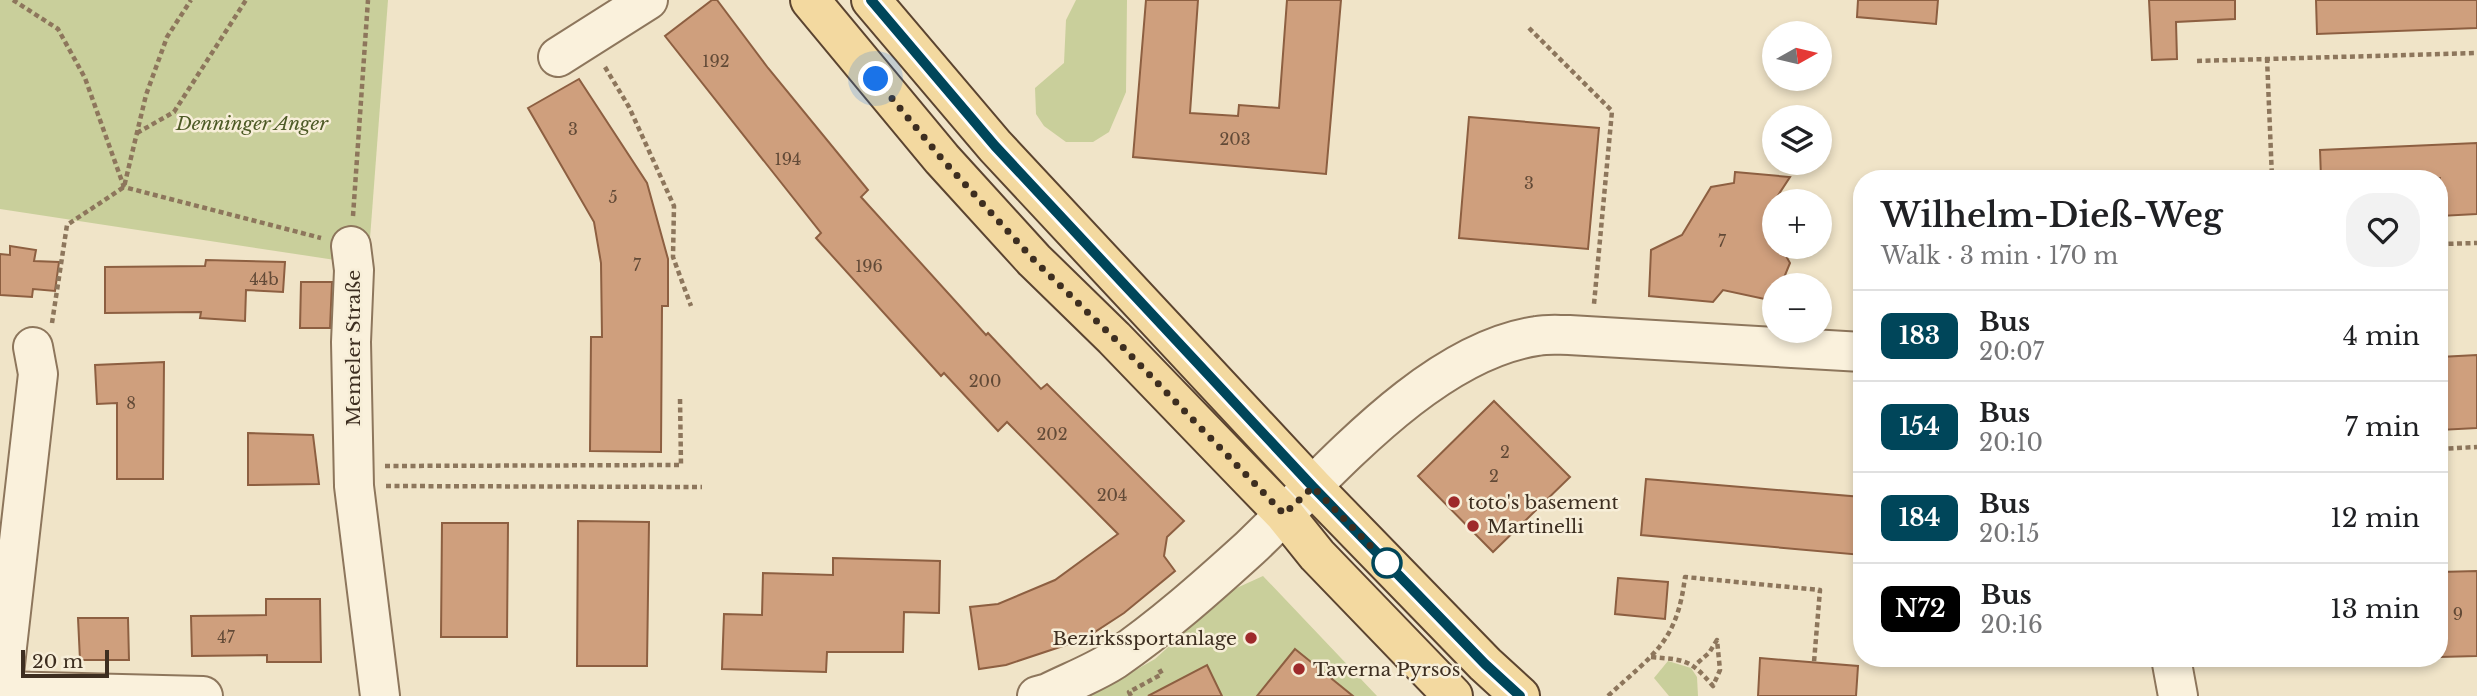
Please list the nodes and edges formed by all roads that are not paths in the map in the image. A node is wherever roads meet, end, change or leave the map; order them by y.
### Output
1 (648, 0) edge
2 (810, 0) edge
3 (871, 0) edge
4 (573, 48) road end
5 (351, 246) road end
6 (33, 347) road end
7 (1853, 351) edge
8 (1313, 487) junction
9 (1284, 514) junction
10 (2173, 667) edge
11 (1, 691) edge
12 (203, 696) edge
13 (380, 696) edge
14 (1037, 696) edge
15 (1453, 696) edge
16 (1520, 696) edge
17 (2178, 696) edge

1 - 4 street
2 - 9 main road
3 - 8 main road
5 - 13 street, Memeler Straße
6 - 11 street
7 - 8 street
8 - 9 street
8 - 16 main road
9 - 14 street
9 - 15 main road
10 - 17 street
11 - 12 street

